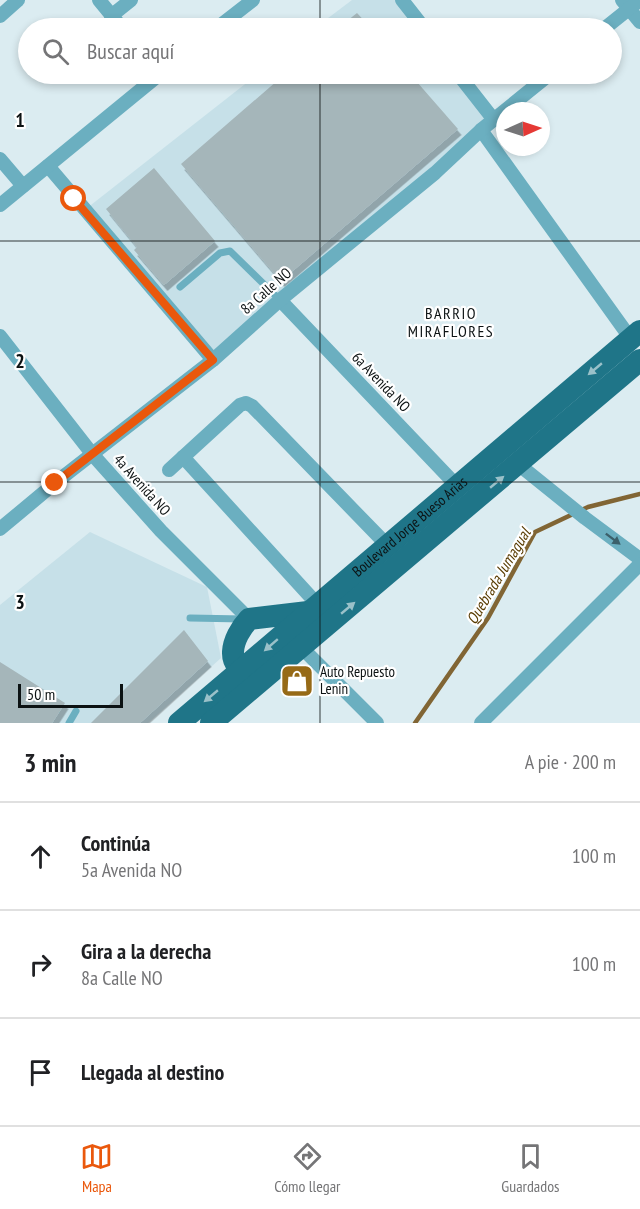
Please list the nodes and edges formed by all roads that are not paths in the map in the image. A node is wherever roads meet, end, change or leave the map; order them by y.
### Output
1 (18, 0) edge
2 (99, 0) edge
3 (131, 0) edge
4 (253, 0) edge
5 (402, 0) edge
6 (630, 3) edge
7 (0, 16) edge
8 (111, 16) joint
9 (230, 18) edge
10 (416, 18) edge
11 (615, 18) edge
12 (640, 22) edge
13 (147, 84) edge
14 (466, 84) edge
15 (538, 84) edge
16 (494, 120) junction
17 (481, 130) junction
18 (0, 159) edge
19 (48, 166) junction
20 (23, 186) junction
21 (0, 205) edge
22 (180, 287) dead end
23 (280, 300) junction
24 (636, 335) edge
25 (0, 336) edge
26 (213, 360) junction
27 (640, 360) edge
28 (93, 455) junction
29 (183, 457) junction
30 (519, 464) junction
31 (169, 470) dead end
32 (458, 486) junction
33 (0, 529) edge
34 (388, 546) junction
35 (640, 559) edge
36 (640, 564) edge
37 (313, 608) junction
38 (190, 618) dead end
39 (249, 619) junction
40 (301, 647) junction
41 (243, 670) junction
42 (270, 672) junction
43 (76, 711) dead end
44 (69, 723) edge
45 (179, 723) edge
46 (211, 723) edge
47 (376, 723) edge
48 (481, 723) edge

1 - 7 street
2 - 8 street
3 - 8 street
4 - 9 street
5 - 10 street
6 - 11 street
6 - 12 street
13 - 19 street
14 - 16 street
15 - 16 street, 8a Calle NO
16 - 17 street, 8a Calle NO
17 - 23 street, 8a Calle NO
17 - 24 street
18 - 20 street
19 - 20 street
19 - 26 street
20 - 21 street
22 - 23 lane
23 - 26 street, 8a Calle NO
23 - 32 street, 6a Avenida NO
24 -> 32 main road, Boulevard Jorge Bueso Arias
25 - 28 street, 4a Avenida NO
26 - 28 street, 8a Calle NO
27 - 30 main road, Boulevard Jorge Bueso Arias
28 - 33 street, 8a Calle NO
28 - 39 street, 4a Avenida NO
29 - 31 street
29 - 34 street
29 - 37 street
30 -> 35 street
40 -> 30 main road, Boulevard Jorge Bueso Arias
32 - 34 main road, Boulevard Jorge Bueso Arias
34 - 37 main road, Boulevard Jorge Bueso Arias
36 - 48 street
37 - 39 main road
37 -> 41 main road, Boulevard Jorge Bueso Arias
38 - 39 lane
39 - 41 main road
40 - 42 main road, Boulevard Jorge Bueso Arias
40 - 47 street
41 - 42 main road
41 -> 45 main road, Boulevard Jorge Bueso Arias
42 - 46 main road, Boulevard Jorge Bueso Arias
43 - 44 lane

